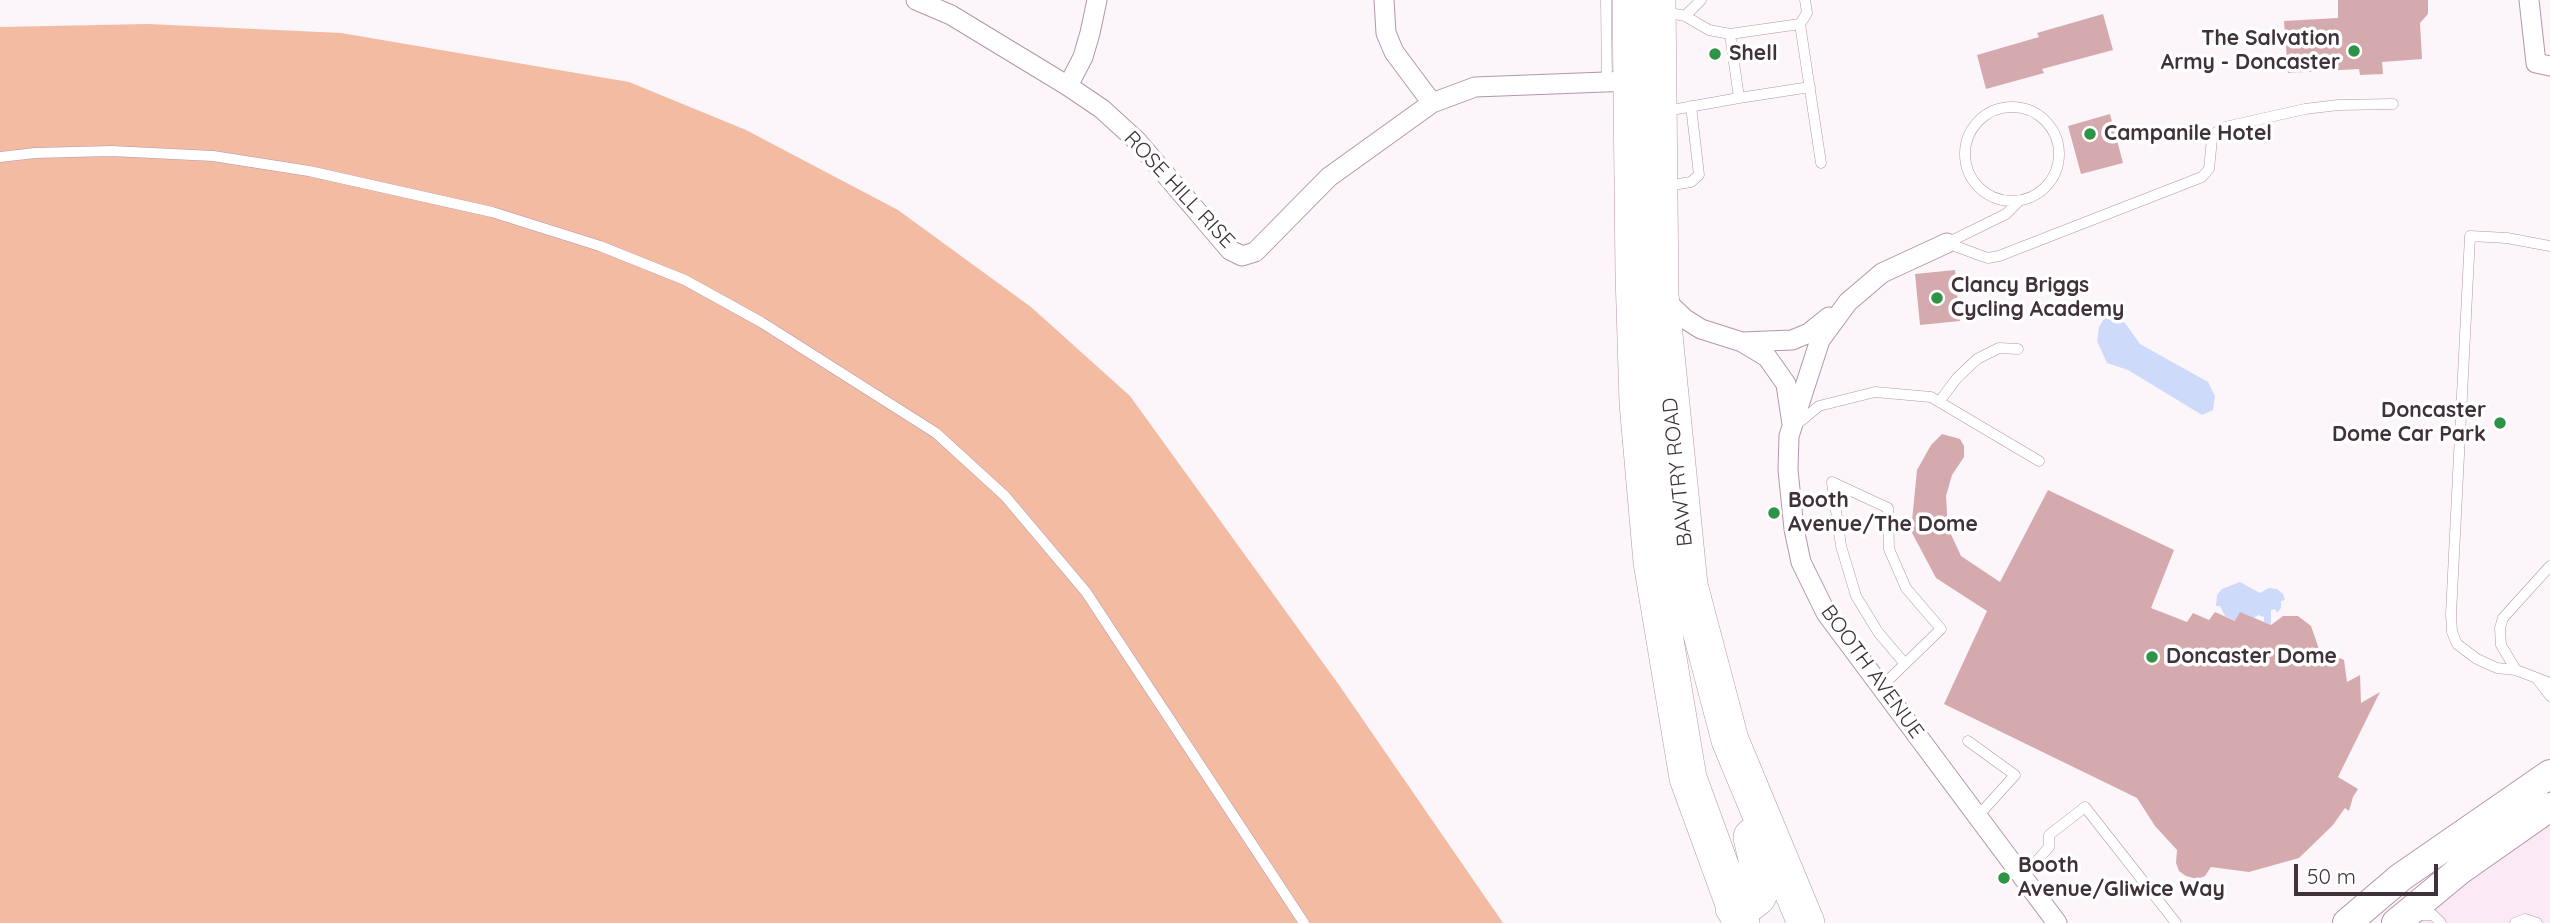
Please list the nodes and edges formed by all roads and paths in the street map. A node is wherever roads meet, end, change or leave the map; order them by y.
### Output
1 (916, 0) edge
2 (1097, 0) edge
3 (1384, 0) edge
4 (1606, 0) edge
5 (1701, 0) edge
6 (1805, 0) edge
7 (2529, 0) edge
8 (1658, 7) edge
9 (1800, 24) junction
10 (1730, 34) junction
11 (2550, 66) edge
12 (1619, 81) junction
13 (1068, 86) junction
14 (1810, 87) junction
15 (1739, 99) junction
16 (1432, 103) junction
17 (2393, 104) dead end
18 (1674, 110) junction
19 (0, 157) edge
20 (1821, 163) dead end
21 (2018, 202) junction
22 (1947, 243) junction
23 (2550, 246) edge
24 (1647, 284) junction
25 (1848, 302) junction
26 (1742, 342) junction
27 (2018, 349) dead end
28 (1939, 402) junction
29 (1793, 428) junction
30 (2039, 461) dead end
31 (2550, 566) edge
32 (1905, 664) junction
33 (2516, 670) junction
34 (2537, 680) junction
35 (2550, 683) edge
36 (1881, 687) junction
37 (2550, 696) edge
38 (1730, 740) junction
39 (1968, 741) dead end
40 (2550, 774) edge
41 (2550, 807) edge
42 (1978, 816) junction
43 (2022, 877) junction
44 (1737, 915) edge
45 (2400, 920) edge
46 (1304, 923) edge
47 (1806, 923) edge
48 (2057, 923) edge
49 (2176, 923) edge
50 (2347, 923) edge
51 (2441, 923) edge
52 (2515, 923) edge
53 (2537, 923) edge

1 - 13 street, ROSE HILL RISE
2 - 13 street
3 - 16 street
4 - 12 lane
5 - 8 lane
6 - 9 lane
7 - 11 street
8 - 10 lane
8 - 12 highway, BAWTRY ROAD
8 - 18 highway, BAWTRY ROAD
9 - 10 lane
9 - 14 lane
10 - 15 lane
12 - 16 street, ROSE HILL RISE
12 - 24 highway, BAWTRY ROAD
13 - 16 street, ROSE HILL RISE
14 - 15 lane
14 - 20 lane
15 - 18 lane
17 - 22 lane
18 - 24 highway, BAWTRY ROAD
19 - 46 lane
21 - 21 lane, BOOTH AVENUE
21 - 22 lane, BOOTH AVENUE
22 - 25 street, BOOTH AVENUE
23 - 33 lane
24 - 26 street
24 - 38 highway, BAWTRY ROAD
24 - 44 highway, BAWTRY ROAD
25 - 26 street
25 - 29 street, BOOTH AVENUE
26 - 29 street
27 - 28 lane
28 - 29 lane
28 - 30 lane
29 - 36 street, BOOTH AVENUE
31 - 33 lane
32 - 32 lane
32 - 36 lane
33 - 34 lane
34 - 35 lane
34 - 37 lane
36 - 42 street, BOOTH AVENUE
38 - 44 highway
38 - 47 highway, BAWTRY ROAD
39 - 42 lane
40 - 50 street
41 - 45 street
42 - 43 street, BOOTH AVENUE
43 - 48 street, BOOTH AVENUE
43 - 49 lane
45 - 51 lane
52 - 53 lane

